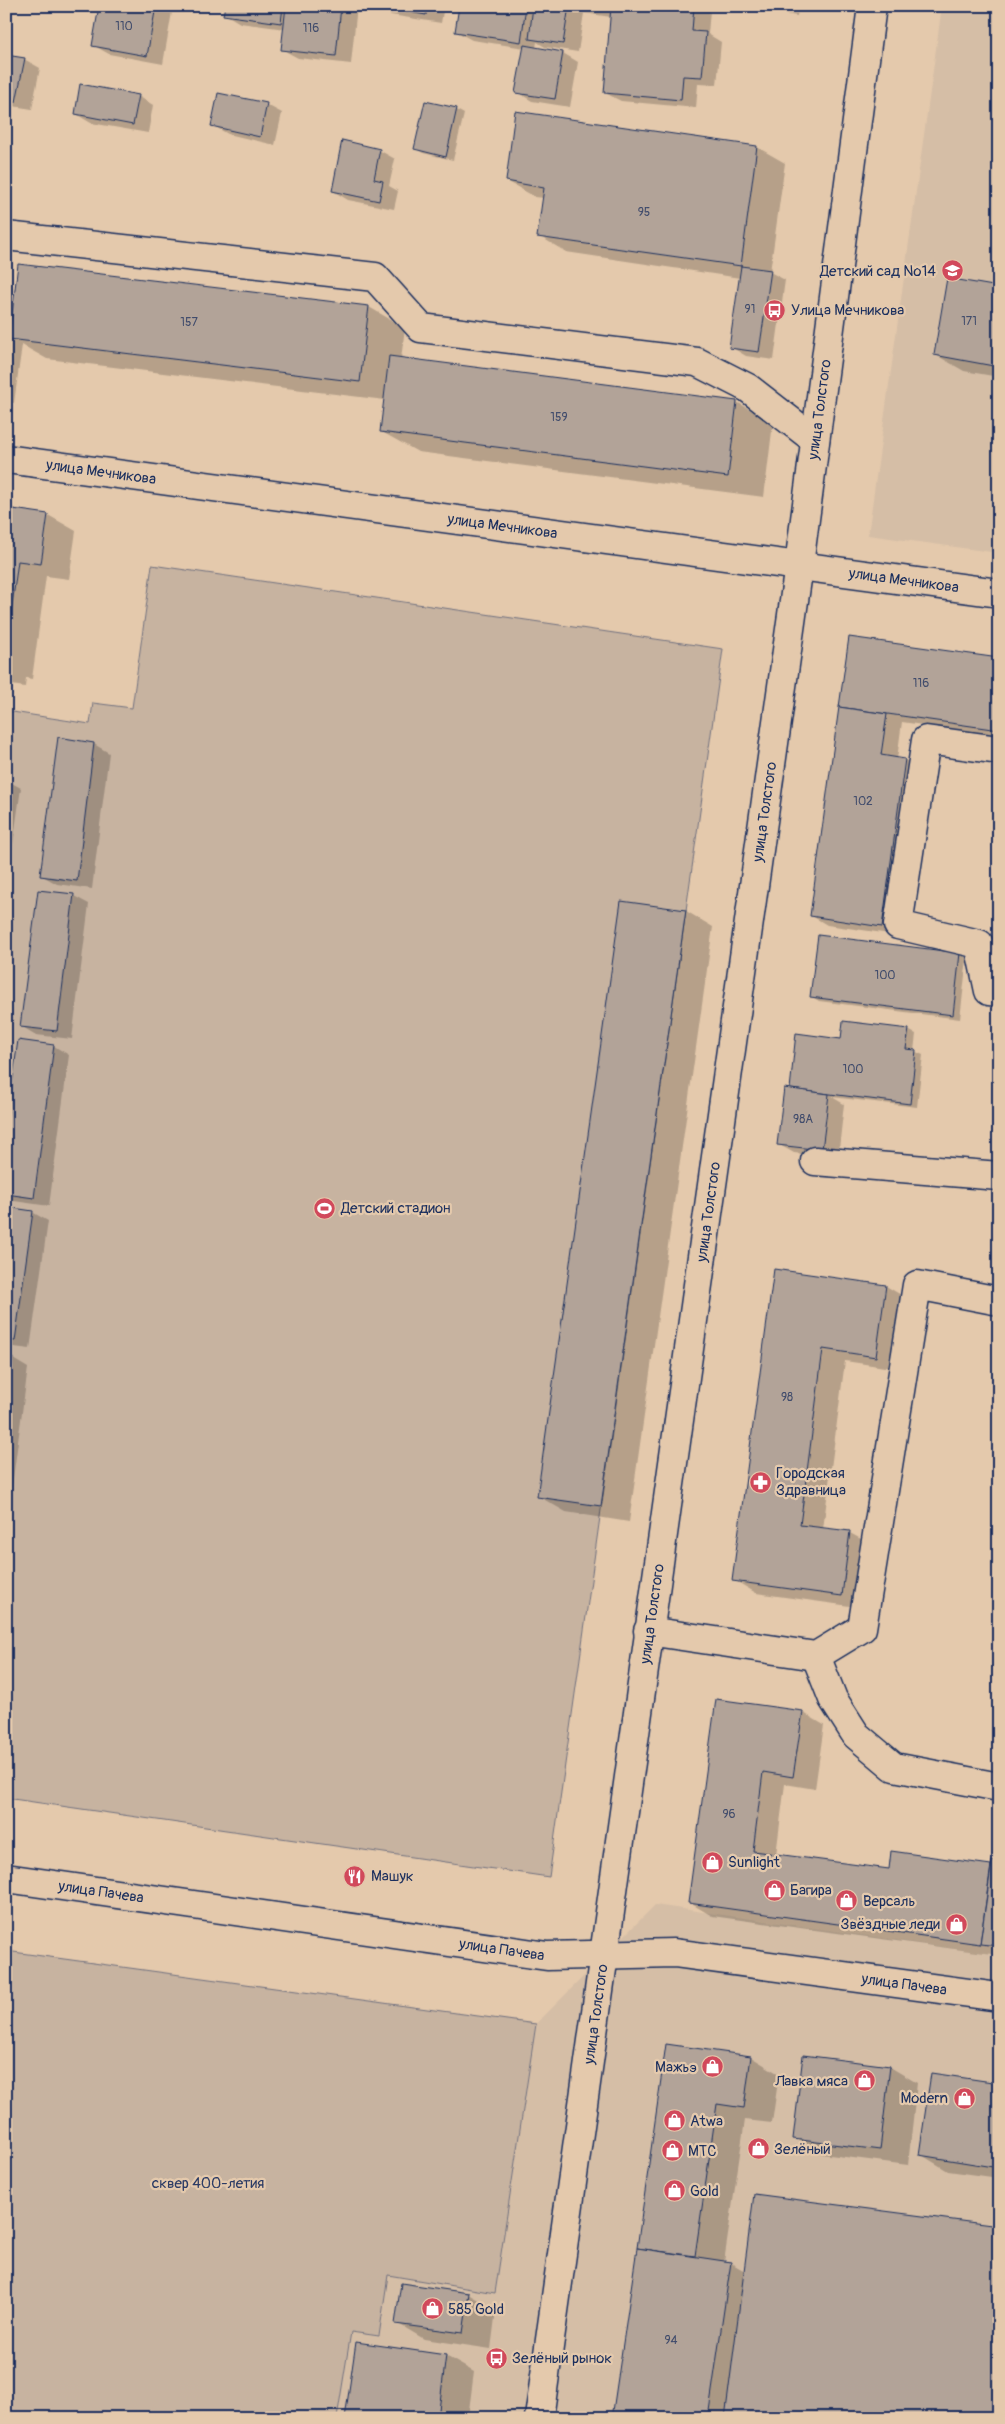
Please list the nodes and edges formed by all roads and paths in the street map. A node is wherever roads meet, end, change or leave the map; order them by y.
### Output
1 (872, 6) edge
2 (6, 236) edge
3 (816, 440) junction
4 (6, 459) edge
5 (799, 565) junction
6 (999, 593) edge
7 (999, 750) edge
8 (999, 992) edge
9 (815, 1161) dead end
10 (999, 1176) edge
11 (999, 1301) edge
12 (648, 1631) junction
13 (816, 1656) junction
14 (999, 1787) edge
15 (6, 1878) edge
16 (603, 1955) junction
17 (999, 1997) edge
18 (539, 2418) edge

1 - 3 street, улица Толстого
2 - 3 street
3 - 5 street, улица Толстого
4 - 5 street, улица Мечникова
5 - 6 street, улица Мечникова
5 - 12 street, улица Толстого
7 - 8 street
9 - 10 street
11 - 13 street
12 - 13 street
12 - 16 street, улица Толстого
13 - 14 street
15 - 16 street, улица Пачева
16 - 17 street, улица Пачева
16 - 18 street, улица Толстого

